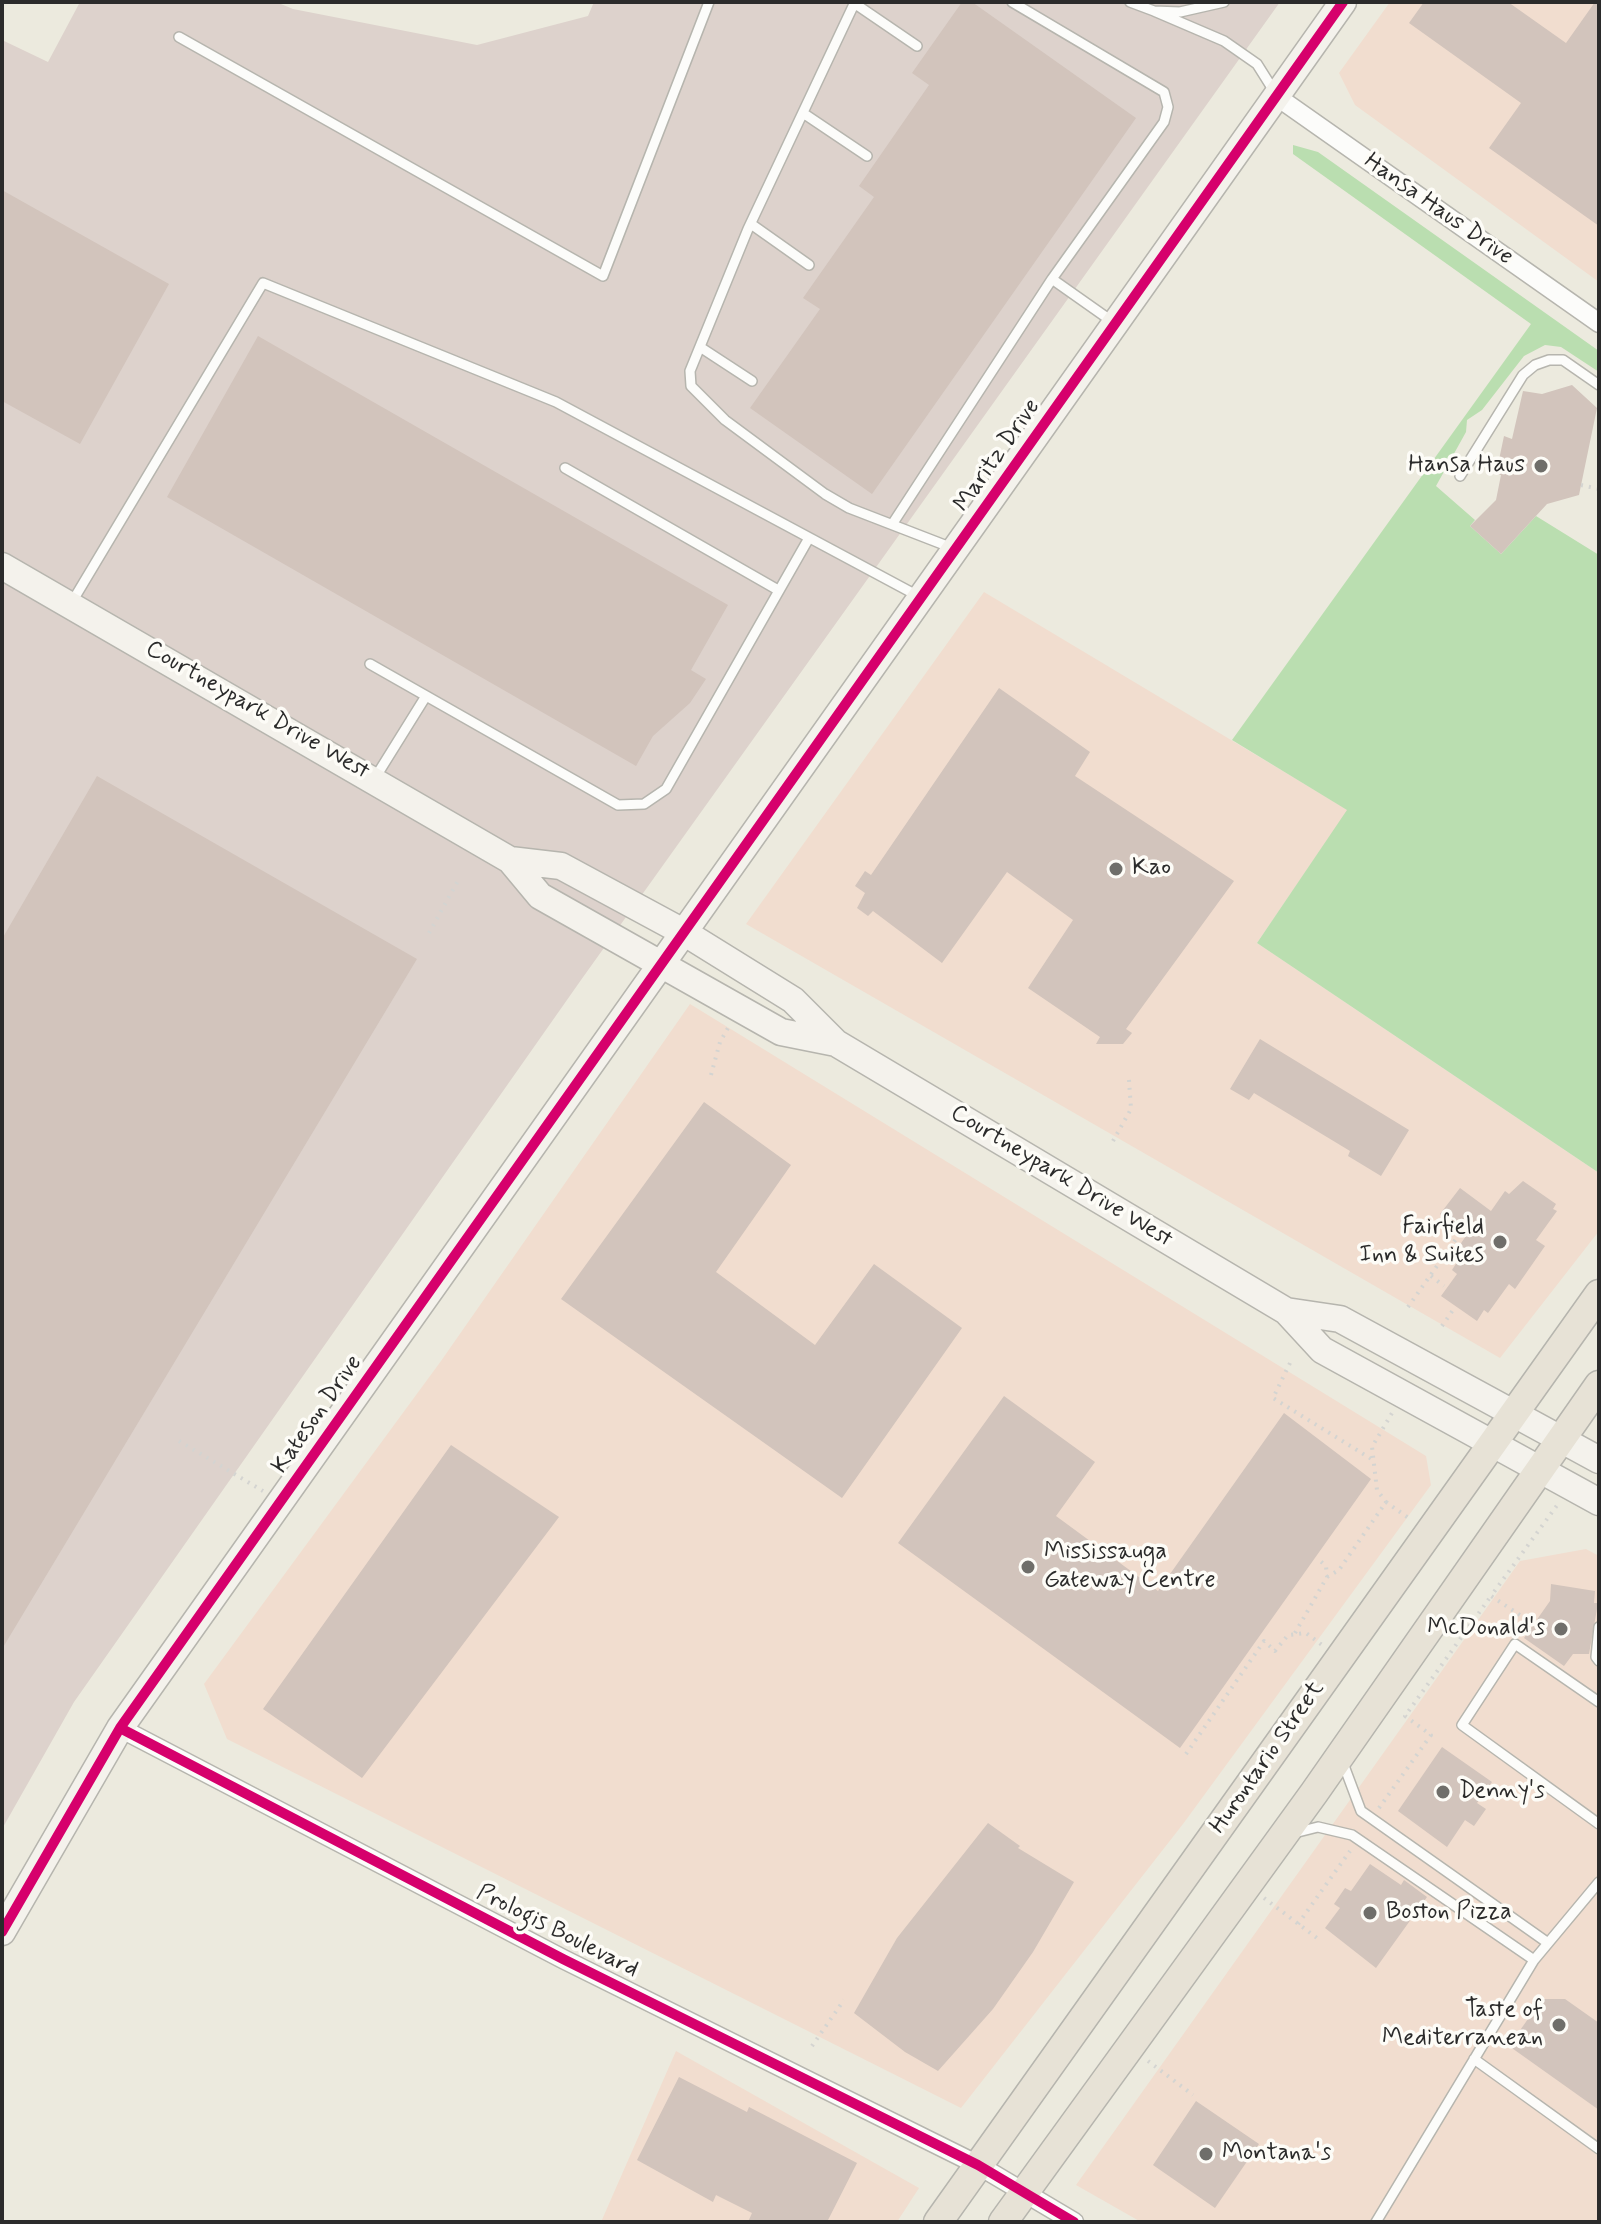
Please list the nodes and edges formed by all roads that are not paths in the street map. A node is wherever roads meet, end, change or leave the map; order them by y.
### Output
1 (709, 2) edge
2 (1012, 2) edge
3 (1130, 2) edge
4 (1224, 2) edge
5 (1343, 2) edge
6 (854, 3) edge
7 (1154, 11) junction
8 (179, 37) dead end
9 (917, 46) dead end
10 (1276, 96) junction
11 (803, 113) junction
12 (867, 156) dead end
13 (751, 224) junction
14 (809, 265) dead end
15 (1052, 279) junction
16 (1599, 323) edge
17 (1116, 324) junction
18 (700, 347) junction
19 (752, 381) dead end
20 (1599, 385) edge
21 (565, 468) dead end
22 (1460, 476) dead end
23 (893, 523) junction
24 (809, 538) junction
25 (957, 550) junction
26 (2, 566) edge
27 (778, 590) junction
28 (923, 598) junction
29 (71, 603) junction
30 (370, 664) dead end
31 (426, 696) junction
32 (375, 780) junction
33 (510, 860) junction
34 (685, 933) junction
35 (662, 965) junction
36 (836, 1043) junction
37 (1599, 1294) edge
38 (1286, 1311) junction
39 (1599, 1385) edge
40 (1514, 1411) junction
41 (1562, 1438) junction
42 (1491, 1443) junction
43 (1599, 1460) edge
44 (1540, 1470) junction
45 (1599, 1502) edge
46 (1599, 1627) edge
47 (1599, 1661) edge
48 (1599, 1702) edge
49 (120, 1728) junction
50 (1341, 1754) junction
51 (1599, 1824) edge
52 (1283, 1836) junction
53 (1599, 1882) edge
54 (2, 1932) edge
55 (1548, 1943) junction
56 (1534, 1960) junction
57 (1474, 2059) junction
58 (1599, 2149) edge
59 (978, 2165) junction
60 (1024, 2194) junction
61 (938, 2222) edge
62 (1003, 2222) edge
63 (1074, 2222) edge
64 (1376, 2222) edge

1 - 8 lane
2 - 15 lane
3 - 7 lane
4 - 7 lane
5 - 10 main road, Maritz Drive
6 - 9 lane
6 - 11 lane
7 - 10 lane
10 - 16 street, Hansa Haus Drive
10 - 17 main road, Maritz Drive
11 - 12 lane
11 - 13 lane
13 - 14 lane
13 - 18 lane
15 - 17 lane
15 - 23 lane
17 - 25 main road, Maritz Drive
18 - 19 lane
18 - 23 lane
20 - 22 lane
21 - 27 lane
23 - 25 lane
24 - 27 lane
24 - 28 lane
24 - 29 lane
25 - 28 main road, Maritz Drive
26 - 29 main road, Courtneypark Drive West
27 - 31 lane
28 - 34 main road, Maritz Drive
29 - 32 main road, Courtneypark Drive West
30 - 31 lane
31 - 32 lane
32 - 33 main road, Courtneypark Drive West
33 - 34 main road, Courtneypark Drive West
33 - 35 main road, Courtneypark Drive West
34 - 35 main road, Kateson Drive
34 - 36 main road, Courtneypark Drive West
35 - 36 main road, Courtneypark Drive West
35 - 49 main road, Kateson Drive
36 - 38 main road, Courtneypark Drive West
37 - 40 main road, Hurontario Street
38 - 40 main road, Courtneypark Drive West
38 - 42 main road, Courtneypark Drive West
39 - 41 main road
40 - 41 main road, Courtneypark Drive West
40 - 42 main road, Hurontario Street
41 - 43 main road, Courtneypark Drive West
41 - 44 main road
42 - 44 main road, Courtneypark Drive West
42 - 59 main road, Hurontario Street
44 - 45 main road, Courtneypark Drive West
44 - 50 main road
46 - 47 lane
48 - 51 lane
49 - 54 main road, Kateson Drive
49 - 59 street, Prologis Boulevard
50 - 52 main road
50 - 55 lane
52 - 56 lane
52 - 60 main road
53 - 55 lane
55 - 56 lane
56 - 57 lane
57 - 58 lane
57 - 64 lane
59 - 60 street, Prologis Boulevard
59 - 61 main road, Hurontario Street
60 - 62 main road
60 - 63 street, Prologis Boulevard

